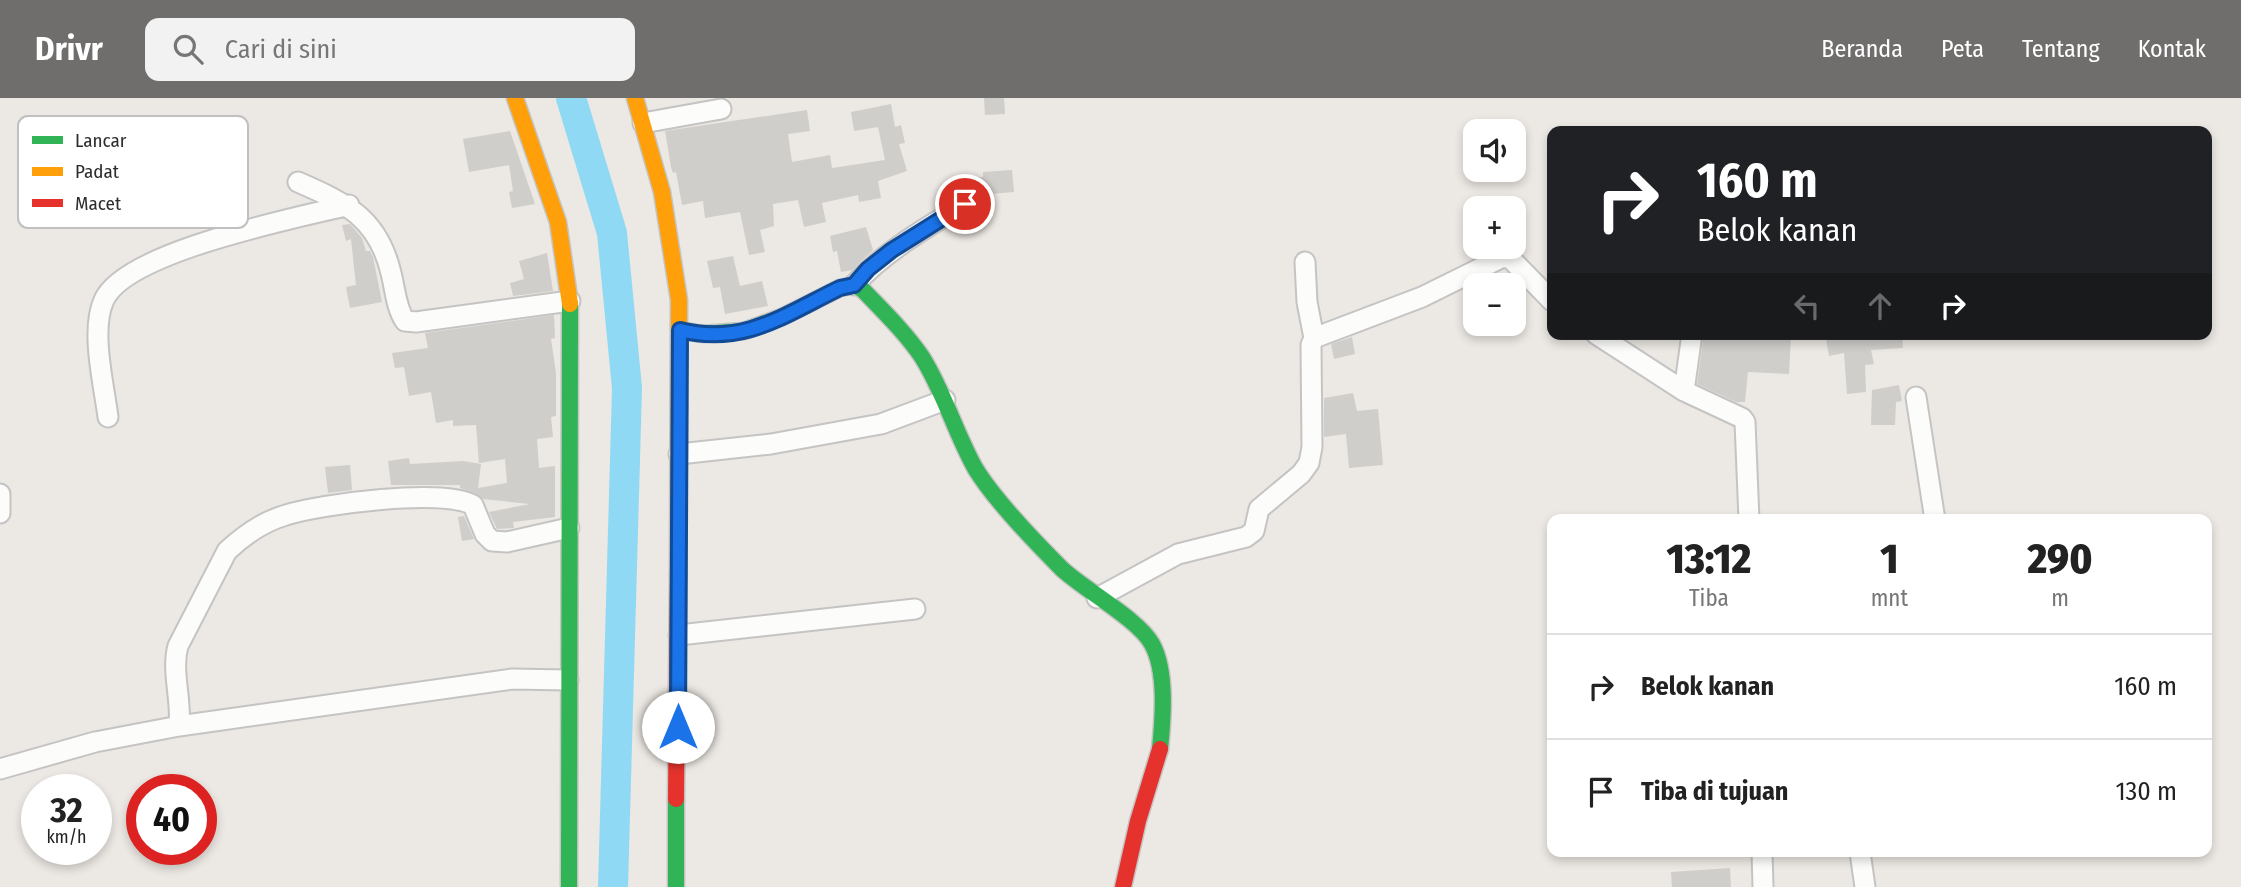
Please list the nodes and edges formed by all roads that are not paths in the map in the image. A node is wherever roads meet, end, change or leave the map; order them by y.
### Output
1 (514, 98) edge
2 (635, 98) edge
3 (721, 109) dead end
4 (643, 123) junction
5 (298, 182) dead end
6 (965, 204) dead end
7 (349, 205) junction
8 (1305, 262) dead end
9 (854, 285) junction
10 (1547, 296) edge
11 (569, 301) junction
12 (680, 330) junction
13 (1314, 338) junction
14 (1605, 340) edge
15 (1691, 340) edge
16 (1684, 391) junction
17 (1916, 397) dead end
18 (945, 400) junction
19 (108, 417) dead end
20 (679, 454) junction
21 (0, 494) edge
22 (0, 513) edge
23 (1749, 514) edge
24 (1934, 514) edge
25 (569, 528) junction
26 (1097, 598) junction
27 (915, 608) dead end
28 (678, 635) junction
29 (568, 680) junction
30 (179, 726) junction
31 (0, 769) edge
32 (1762, 857) edge
33 (1861, 857) edge
34 (569, 887) edge
35 (676, 887) edge
36 (1123, 887) edge
37 (1762, 887) edge
38 (1865, 887) edge

1 - 11 street
2 - 4 street
3 - 4 street
4 - 12 street
5 - 7 street
6 - 9 street
7 - 11 street
7 - 19 street
8 - 13 street
9 - 12 street
9 - 18 street
10 - 13 street
11 - 25 street
12 - 20 street
13 - 26 street
14 - 16 street
15 - 16 street
16 - 23 street
17 - 24 street
18 - 20 street
18 - 26 street
20 - 28 street
21 - 22 street
25 - 29 street
25 - 30 street
26 - 36 street
27 - 28 street
28 - 35 street
29 - 30 street
29 - 34 street
30 - 31 street
32 - 37 street
33 - 38 street

